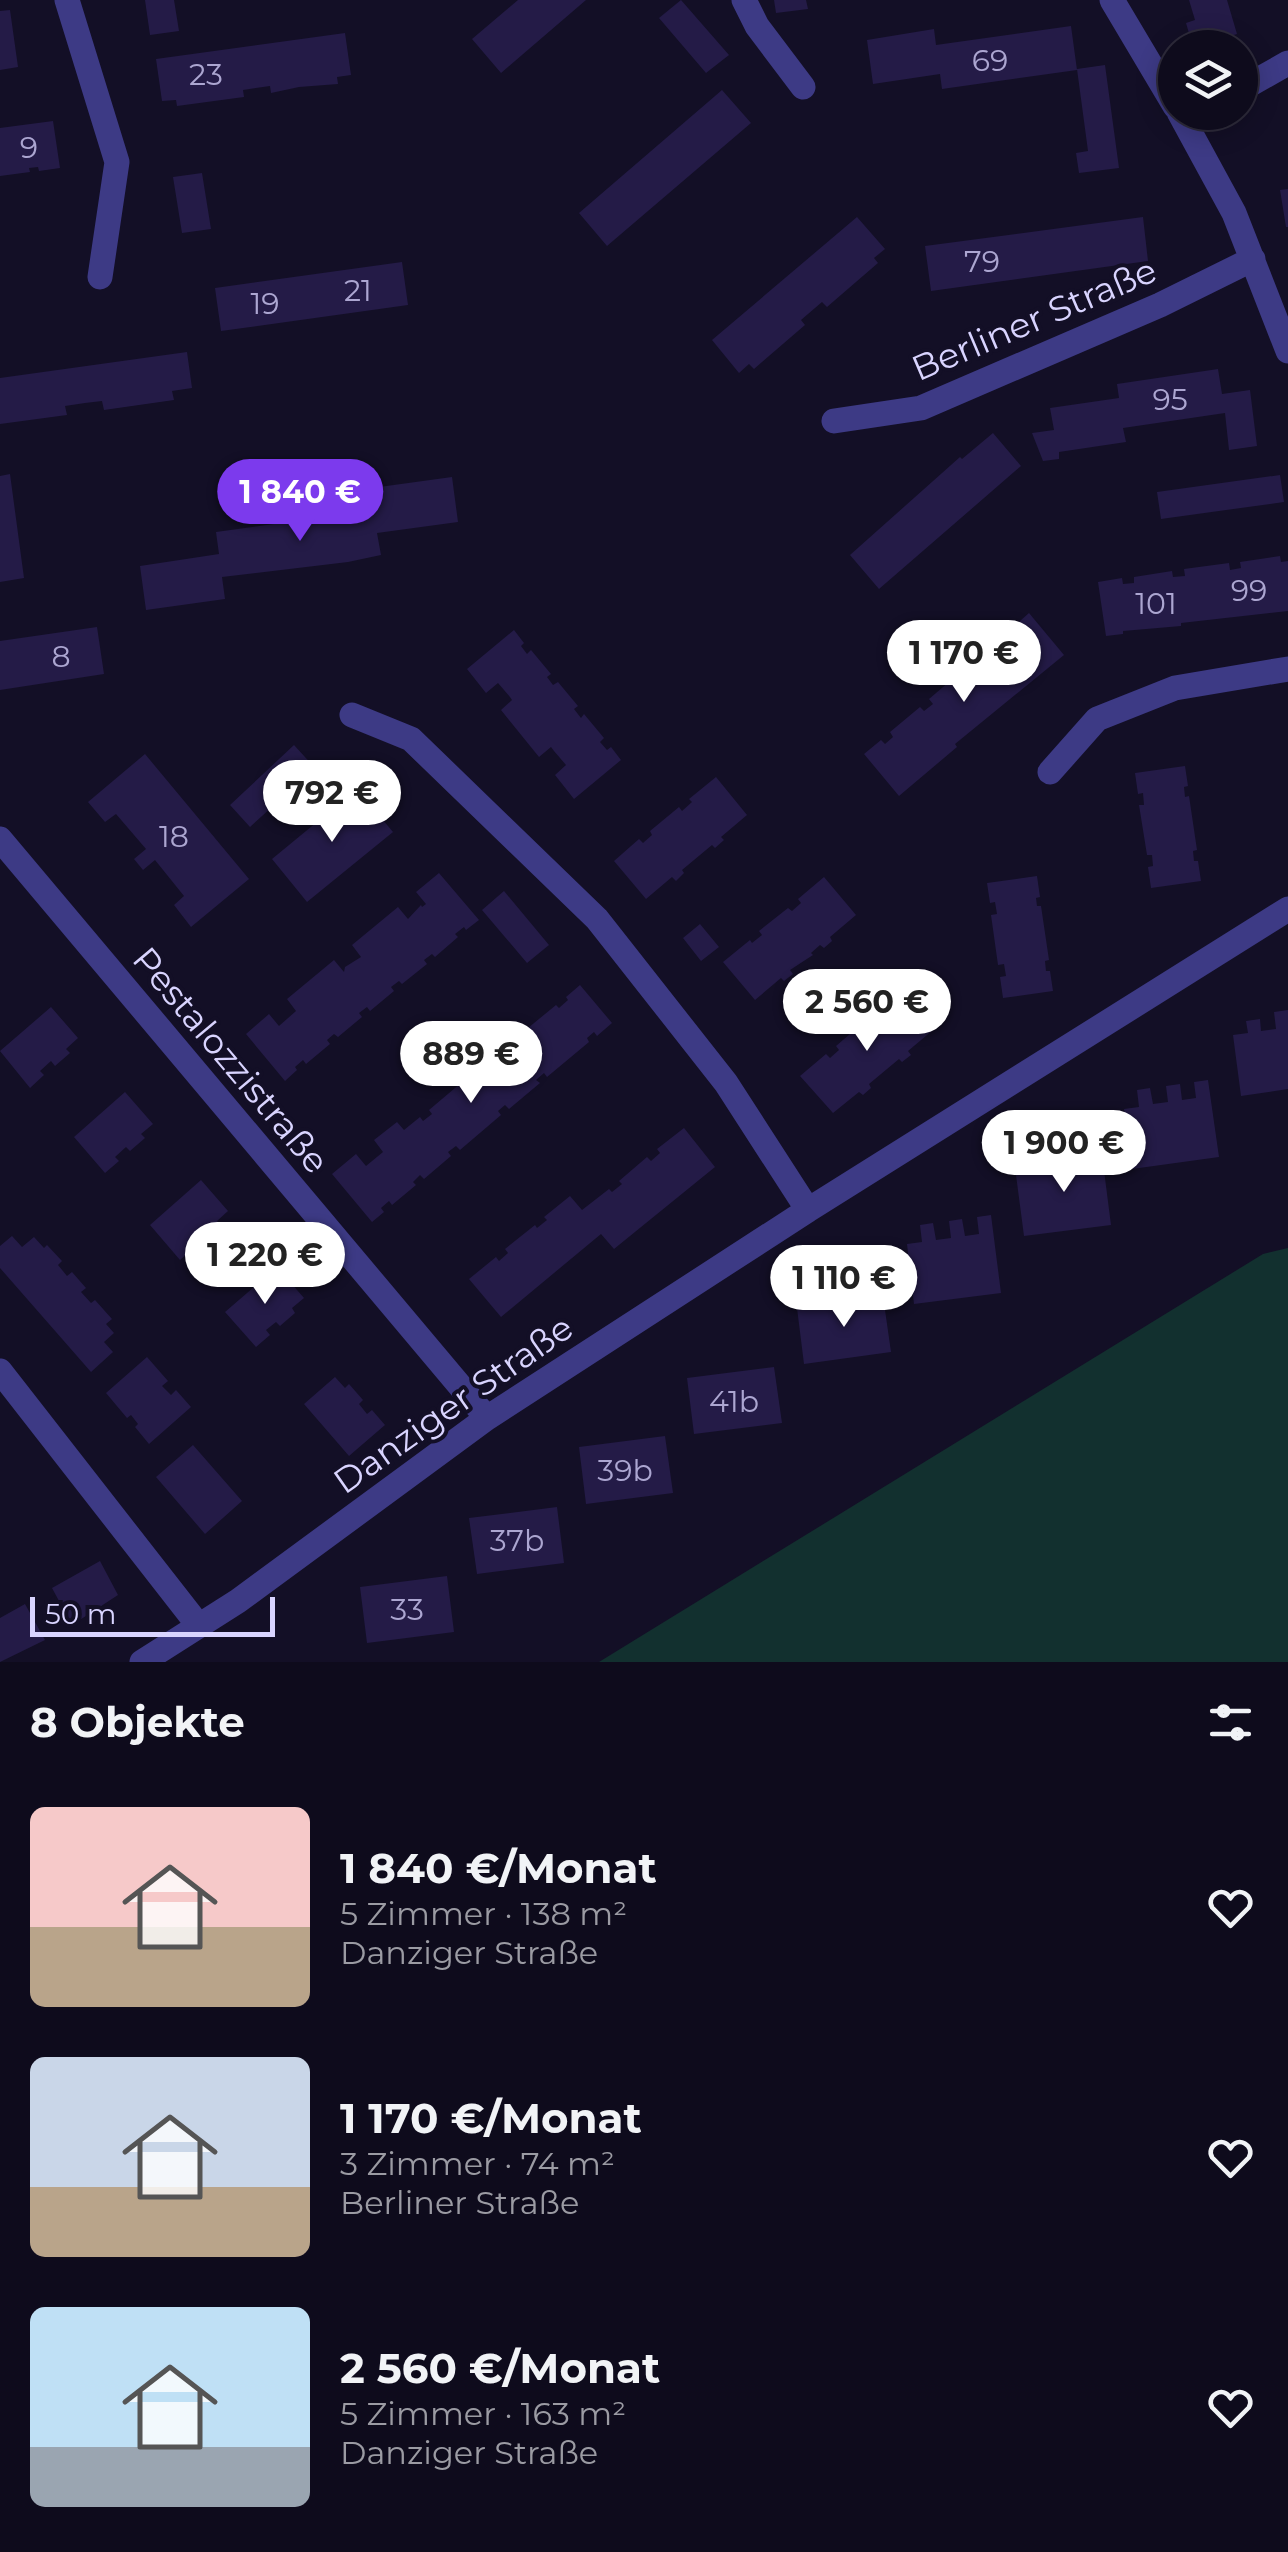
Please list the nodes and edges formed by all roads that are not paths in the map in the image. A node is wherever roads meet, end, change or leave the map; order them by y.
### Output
1 (67, 0) edge
2 (744, 0) edge
3 (1112, 0) edge
4 (1288, 63) edge
5 (1158, 72) edge
6 (1258, 80) edge
7 (802, 87) dead end
8 (1192, 130) edge
9 (1254, 259) junction
10 (100, 277) dead end
11 (1277, 292) edge
12 (1288, 352) edge
13 (834, 421) dead end
14 (1288, 669) edge
15 (352, 716) dead end
16 (1050, 772) dead end
17 (0, 839) edge
18 (1288, 909) edge
19 (808, 1210) junction
20 (0, 1370) edge
21 (487, 1418) junction
22 (198, 1626) junction
23 (142, 1662) edge

1 - 10 street
2 - 7 street
3 - 5 street
4 - 6 street
8 - 9 street
9 - 11 street
9 - 13 street, Berliner Straße
11 - 12 street
14 - 16 street
15 - 19 street
17 - 21 street, Pestalozzistraße
18 - 19 street, Danziger Straße
19 - 21 street, Danziger Straße
20 - 22 street
21 - 22 street, Danziger Straße
22 - 23 street, Danziger Straße

